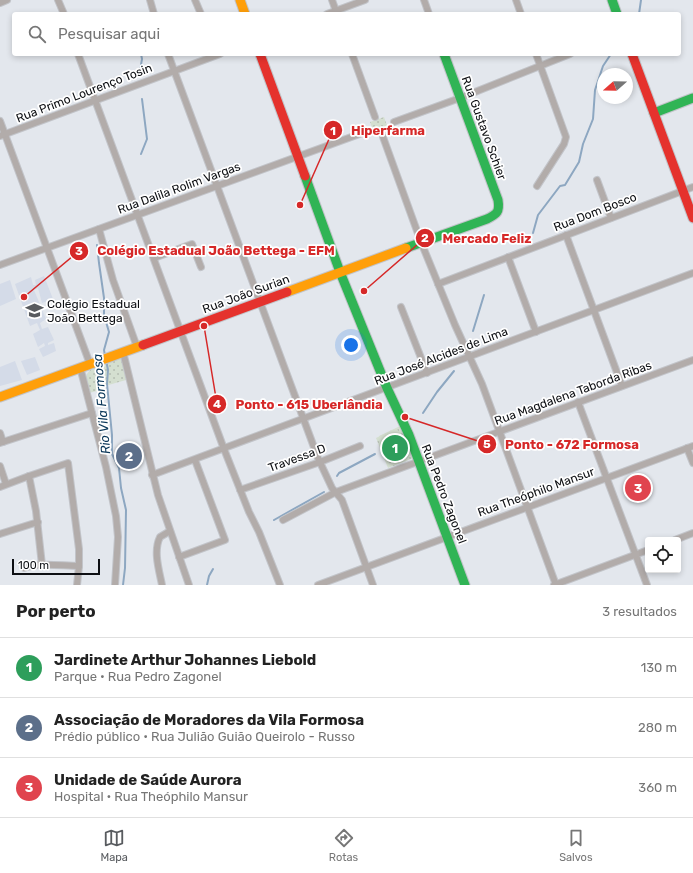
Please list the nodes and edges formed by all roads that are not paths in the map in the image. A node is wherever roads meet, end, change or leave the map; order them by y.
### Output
1 (7, 0) edge
2 (58, 0) edge
3 (150, 0) edge
4 (195, 0) edge
5 (240, 0) edge
6 (332, 0) edge
7 (365, 0) edge
8 (424, 0) edge
9 (516, 0) edge
10 (612, 0) edge
11 (0, 3) edge
12 (63, 12) edge
13 (153, 12) edge
14 (200, 12) edge
15 (244, 12) edge
16 (336, 12) edge
17 (428, 12) edge
18 (520, 12) edge
19 (616, 12) edge
20 (79, 56) edge
21 (169, 56) edge
22 (214, 56) edge
23 (261, 56) edge
24 (353, 56) edge
25 (445, 56) edge
26 (537, 56) edge
27 (565, 56) edge
28 (633, 56) edge
29 (540, 66) junction
30 (174, 71) junction
31 (460, 98) junction
32 (693, 98) edge
33 (96, 101) junction
34 (654, 113) junction
35 (375, 117) dead end
36 (0, 121) edge
37 (394, 122) dead end
38 (365, 132) dead end
39 (3, 135) edge
40 (383, 137) dead end
41 (298, 157) junction
42 (597, 180) dead end
43 (217, 186) junction
44 (537, 186) dead end
45 (693, 187) edge
46 (683, 191) junction
47 (499, 211) joint
48 (138, 215) junction
49 (611, 218) junction
50 (693, 218) edge
51 (99, 229) junction
52 (566, 235) junction
53 (421, 242) junction
54 (47, 248) junction
55 (508, 257) junction
56 (154, 258) junction
57 (0, 265) edge
58 (201, 267) dead end
59 (340, 272) junction
60 (693, 273) edge
61 (438, 284) junction
62 (260, 301) junction
63 (401, 306) dead end
64 (594, 310) junction
65 (180, 331) junction
66 (536, 332) junction
67 (137, 347) junction
68 (122, 352) junction
69 (470, 357) junction
70 (693, 360) edge
71 (90, 364) junction
72 (80, 367) junction
73 (427, 373) junction
74 (622, 386) junction
75 (387, 388) junction
76 (0, 396) edge
77 (578, 402) junction
78 (92, 413) junction
79 (304, 419) junction
80 (499, 432) junction
81 (0, 433) edge
82 (1, 443) edge
83 (360, 446) dead end
84 (690, 447) edge
85 (224, 449) junction
86 (195, 460) junction
87 (320, 462) junction
88 (419, 462) junction
89 (693, 463) edge
90 (0, 466) edge
91 (29, 476) junction
92 (152, 476) junction
93 (607, 478) junction
94 (6, 484) junction
95 (0, 487) edge
96 (240, 490) junction
97 (336, 492) junction
98 (527, 507) junction
99 (283, 520) dead end
100 (38, 522) junction
101 (170, 531) junction
102 (693, 533) edge
103 (0, 534) edge
104 (447, 537) junction
105 (681, 538) edge
106 (645, 551) edge
107 (636, 554) junction
108 (179, 557) junction
109 (42, 565) junction
110 (79, 566) junction
111 (367, 567) junction
112 (24, 568) dead end
113 (77, 585) edge
114 (115, 585) edge
115 (162, 585) edge
116 (189, 585) edge
117 (280, 585) edge
118 (318, 585) edge
119 (373, 585) edge
120 (465, 585) edge
121 (555, 585) edge
122 (647, 585) edge

1 - 11 street
2 - 12 street
3 - 13 street
4 - 14 street
5 - 15 street
6 - 16 street
7 - 16 street
8 - 17 street
9 - 18 street
10 - 19 street
20 - 33 street
21 - 30 street
22 - 30 street, Rua Primo Lourenço Tosin
23 - 41 street, Rua Pedro Zagonel
24 - 35 street
25 - 31 street, Rua Gustavo Schier
26 - 29 street
27 - 29 street
28 - 34 street
29 - 31 street
29 - 44 street
30 - 33 street, Rua Primo Lourenço Tosin
30 - 43 street
31 - 37 street
31 - 47 street, Rua Gustavo Schier
32 - 34 street
33 - 39 street, Rua Primo Lourenço Tosin
33 - 48 street
34 - 46 street
36 - 39 street
38 - 41 street, Rua Dalila Rolim Vargas
39 - 54 street
40 - 53 street
41 - 43 street, Rua Dalila Rolim Vargas
41 - 59 street, Rua Pedro Zagonel
42 - 49 street
43 - 48 street, Rua Dalila Rolim Vargas
43 - 62 street
45 - 46 street, Rua Dom Bosco
46 - 49 street, Rua Dom Bosco
46 - 50 street
47 - 53 street, Rua João Surian
48 - 51 street, Rua Dalila Rolim Vargas
48 - 56 street
49 - 52 street, Rua Dom Bosco
51 - 54 street, Rua Dalila Rolim Vargas
51 - 67 street
52 - 55 street, Rua Dom Bosco
52 - 64 street
53 - 59 street, Rua João Surian
53 - 61 street
54 - 57 street, Rua Dalila Rolim Vargas
54 - 71 street
55 - 61 street, Rua Dom Bosco
55 - 66 street
56 - 58 street
56 - 65 street
59 - 62 street, Rua João Surian
59 - 75 street, Rua Pedro Zagonel
60 - 64 street, Rua José Alcides de Lima
61 - 69 street
62 - 65 street, Rua João Surian
62 - 79 street
63 - 73 street
64 - 66 street, Rua José Alcides de Lima
64 - 74 street
65 - 67 street, Rua João Surian
65 - 85 street
66 - 69 street, Rua José Alcides de Lima
67 - 68 street, Rua João Surian
68 - 71 street, Rua João Surian
68 - 92 street
69 - 73 street, Rua José Alcides de Lima
69 - 80 street
70 - 74 street, Rua Magdalena Taborda Ribas
71 - 72 street, Rua João Surian
72 - 76 street, Rua João Surian
72 - 78 street
73 - 75 street, Rua José Alcides de Lima
74 - 77 street, Rua Magdalena Taborda Ribas
75 - 79 street, Rua José Alcides de Lima
75 - 88 street, Rua Pedro Zagonel
77 - 80 street, Rua Magdalena Taborda Ribas
77 - 93 street
78 - 82 street
78 - 114 street
79 - 85 street, Rua José Alcides de Lima
79 - 87 street
80 - 88 street, Rua Magdalena Taborda Ribas
80 - 98 street
81 - 82 street
83 - 87 street, Travessa D
84 - 89 street
84 - 93 street, Rua Theóphilo Mansur
85 - 86 street, Rua José Alcides de Lima
85 - 96 street
86 - 92 street, Rua José Alcides de Lima
86 - 108 street
87 - 96 street, Travessa D
87 - 97 street
88 - 97 street, Rua Magdalena Taborda Ribas
88 - 104 street, Rua Pedro Zagonel
90 - 94 street
91 - 94 street
91 - 100 street
91 - 110 street
92 - 101 street
93 - 98 street, Rua Theóphilo Mansur
93 - 107 street
94 - 95 street
96 - 117 street
97 - 99 street, Rua Magdalena Taborda Ribas
97 - 111 street
98 - 104 street, Rua Theóphilo Mansur
98 - 121 street
100 - 103 street
100 - 109 street
101 - 108 street
101 - 115 street
102 - 105 street
104 - 111 street, Rua Theóphilo Mansur
104 - 120 street, Rua Pedro Zagonel
106 - 107 street
107 - 121 street
107 - 122 street
108 - 116 street
109 - 110 street
109 - 112 street
110 - 113 street
111 - 118 street, Rua Theóphilo Mansur
111 - 119 street

